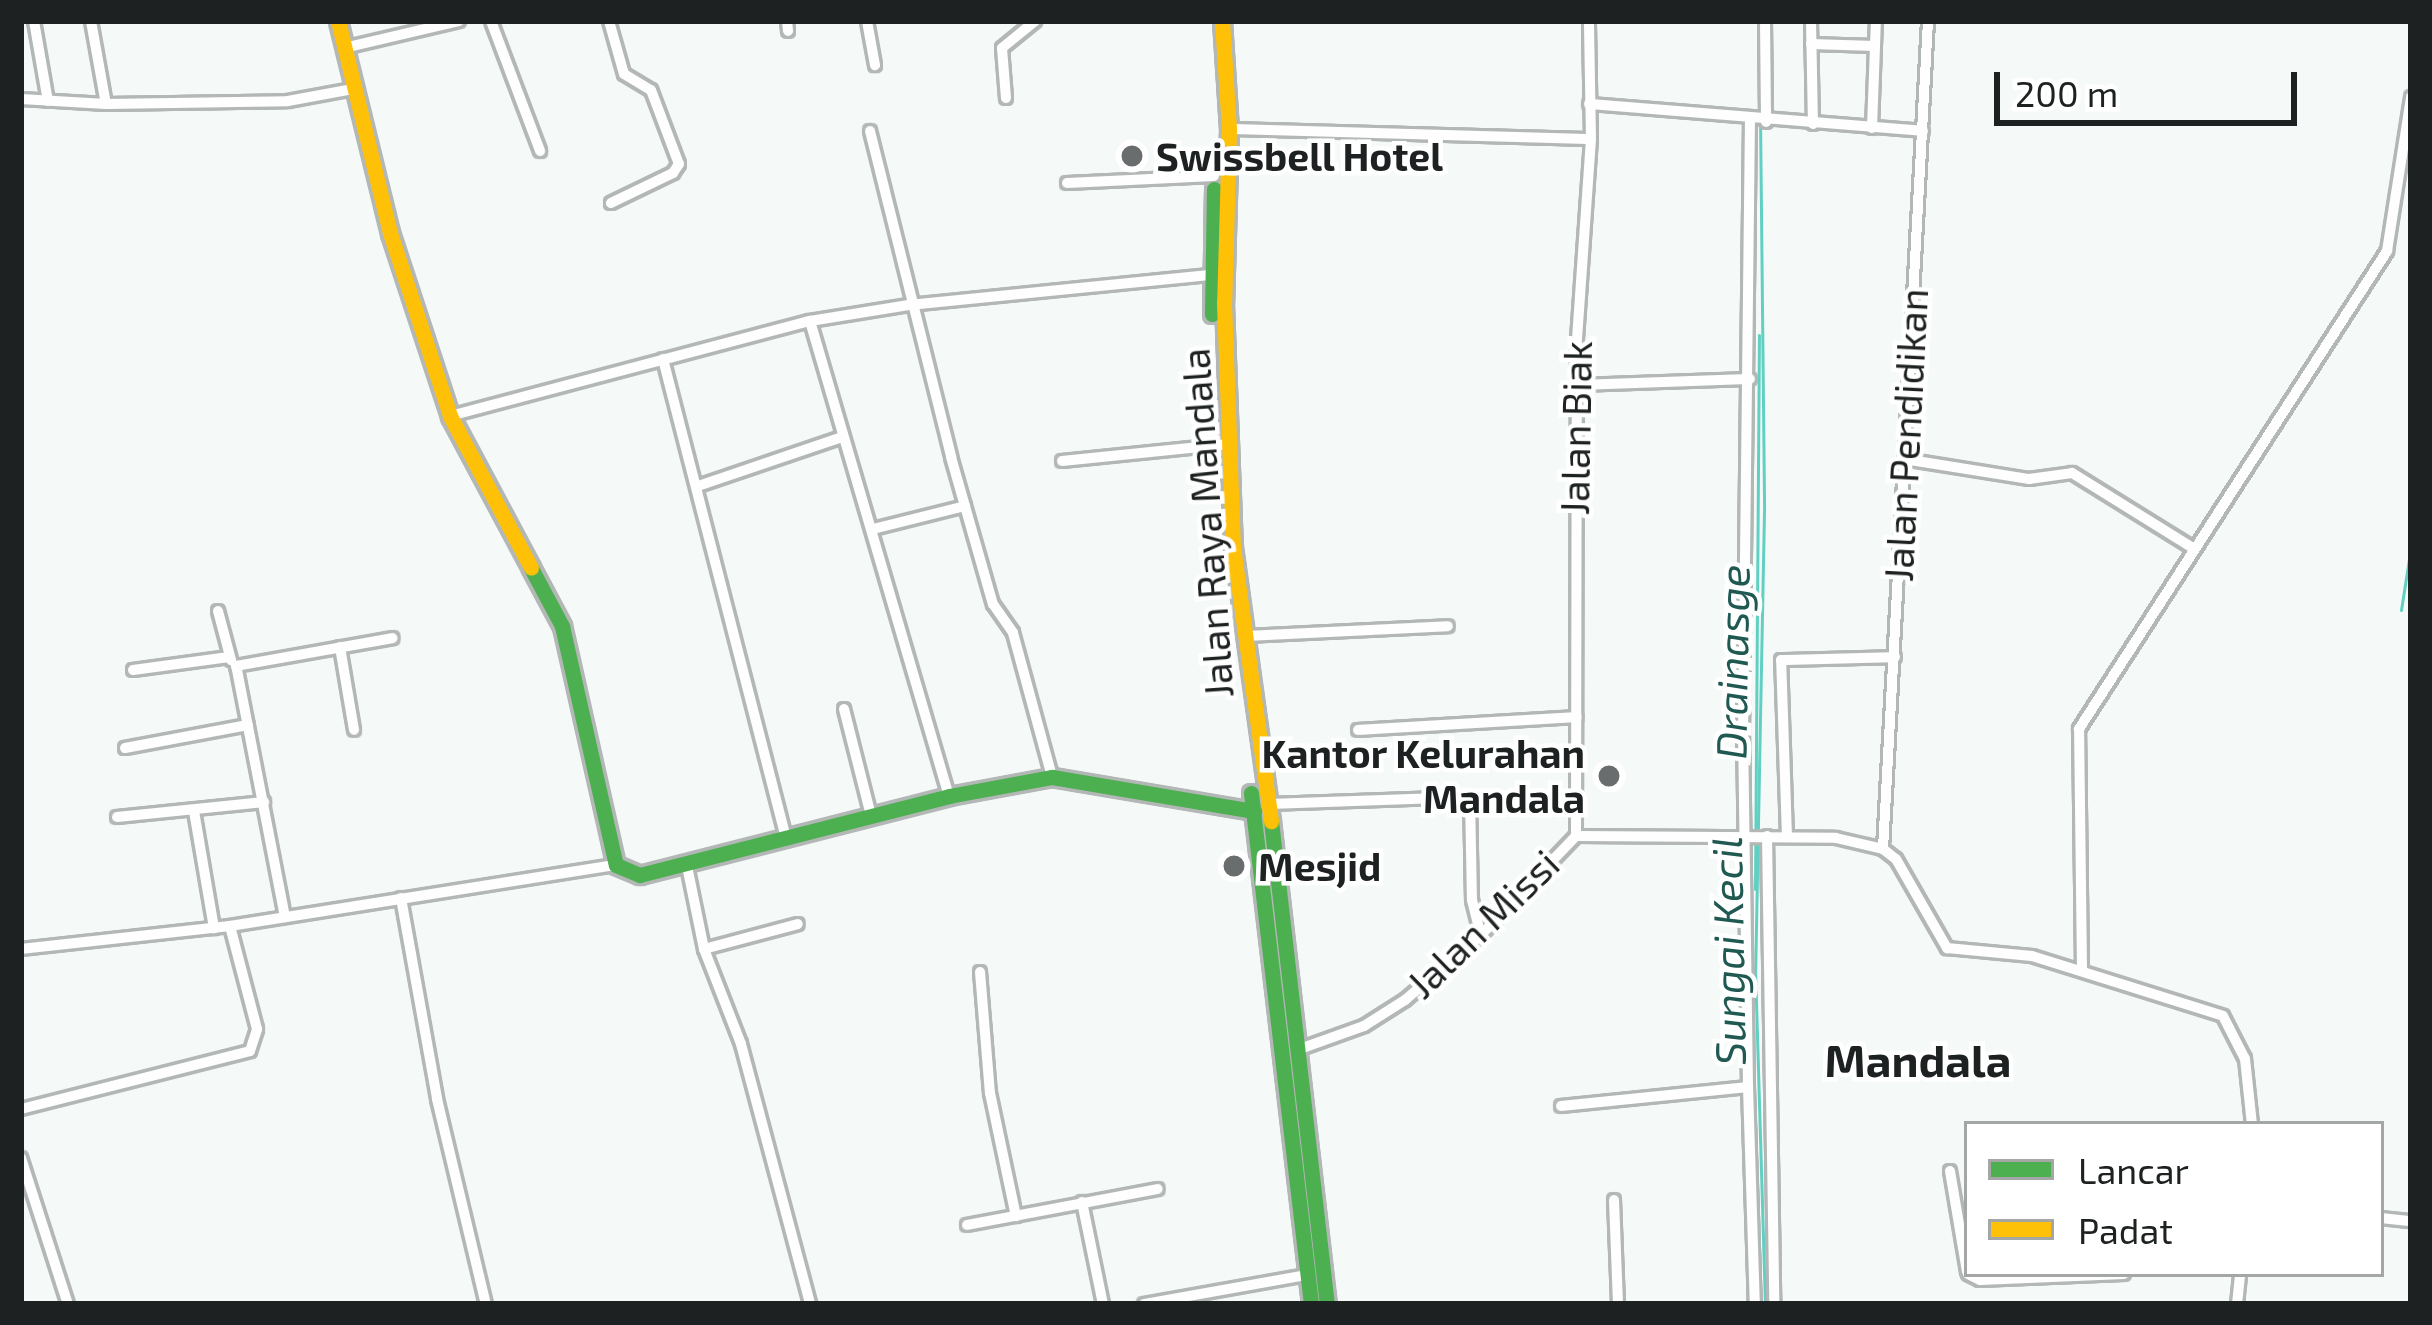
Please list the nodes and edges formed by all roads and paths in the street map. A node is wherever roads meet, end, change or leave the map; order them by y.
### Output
1 (34, 21) edge
2 (91, 21) edge
3 (338, 21) edge
4 (459, 21) edge
5 (491, 21) edge
6 (609, 21) edge
7 (868, 21) edge
8 (1035, 21) edge
9 (1209, 21) edge
10 (1222, 21) edge
11 (1589, 21) edge
12 (1765, 21) edge
13 (1811, 21) edge
14 (1876, 21) edge
15 (1928, 21) edge
16 (1811, 44) junction
17 (1875, 46) junction
18 (344, 48) junction
19 (875, 65) dead end
20 (353, 88) junction
21 (1006, 98) dead end
22 (21, 100) edge
23 (48, 100) junction
24 (2410, 102) edge
25 (106, 104) junction
26 (1589, 104) junction
27 (1758, 121) junction
28 (1813, 124) junction
29 (1872, 128) junction
30 (1229, 129) junction
31 (1923, 130) junction
32 (870, 131) dead end
33 (1591, 139) junction
34 (540, 151) dead end
35 (1214, 176) junction
36 (1067, 183) dead end
37 (611, 203) dead end
38 (1210, 275) junction
39 (909, 305) junction
40 (810, 321) junction
41 (663, 359) junction
42 (1750, 379) junction
43 (1577, 385) junction
44 (450, 416) junction
45 (842, 436) junction
46 (1222, 445) junction
47 (1904, 459) junction
48 (1062, 461) dead end
49 (698, 486) junction
50 (965, 506) junction
51 (873, 529) junction
52 (2193, 548) junction
53 (218, 611) dead end
54 (1448, 626) dead end
55 (1242, 636) junction
56 (393, 638) dead end
57 (340, 647) junction
58 (1894, 657) junction
59 (233, 662) junction
60 (133, 670) dead end
61 (844, 709) dead end
62 (1577, 717) junction
63 (248, 725) junction
64 (355, 730) dead end
65 (1358, 730) dead end
66 (125, 748) dead end
67 (1052, 777) junction
68 (949, 796) junction
69 (264, 802) junction
70 (1261, 807) junction
71 (194, 811) junction
72 (871, 816) junction
73 (117, 817) dead end
74 (1576, 836) junction
75 (1755, 836) junction
76 (1787, 837) junction
77 (786, 839) junction
78 (1883, 849) junction
79 (616, 865) junction
80 (687, 866) junction
81 (401, 898) junction
82 (285, 917) junction
83 (797, 924) dead end
84 (230, 926) junction
85 (214, 928) junction
86 (1481, 935) junction
87 (21, 949) edge
88 (704, 949) junction
89 (2082, 970) junction
90 (980, 973) dead end
91 (1297, 1050) junction
92 (1748, 1087) junction
93 (1561, 1106) dead end
94 (21, 1109) edge
95 (2252, 1121) edge
96 (21, 1158) edge
97 (1950, 1171) dead end
98 (1158, 1189) dead end
99 (1615, 1201) dead end
100 (1082, 1202) junction
101 (1016, 1216) junction
102 (967, 1225) dead end
103 (1964, 1255) edge
104 (1308, 1275) junction
105 (1974, 1277) edge
106 (2052, 1277) edge
107 (68, 1304) edge
108 (486, 1304) edge
109 (810, 1304) edge
110 (1103, 1304) edge
111 (1144, 1304) edge
112 (1311, 1304) edge
113 (1327, 1304) edge
114 (1618, 1304) edge
115 (1754, 1304) edge
116 (1774, 1304) edge

1 - 23 street
2 - 25 street
3 - 18 main road
4 - 18 street
5 - 34 street
6 - 37 street
7 - 19 street
8 - 21 street
9 - 35 main road, Jalan Raya Mandala
10 - 30 main road, Jalan Raya Mandala
11 - 26 street, Jalan Biak
12 - 27 street
13 - 16 street
14 - 17 street
15 - 31 street, Jalan Pendidikan
16 - 17 street
16 - 28 street
17 - 29 street
18 - 20 main road
20 - 25 street
20 - 44 main road
22 - 23 street
23 - 25 street
24 - 52 street
26 - 27 street
26 - 33 street, Jalan Biak
27 - 28 street
27 - 42 street
28 - 29 street
29 - 31 street
30 - 33 street
30 - 46 main road, Jalan Raya Mandala
31 - 47 street, Jalan Pendidikan
32 - 39 street
33 - 43 street, Jalan Biak
35 - 36 street
35 - 38 main road, Jalan Raya Mandala
38 - 39 street
38 - 46 main road, Jalan Raya Mandala
39 - 40 street
39 - 50 street
40 - 41 street
40 - 45 street
41 - 44 street
41 - 49 street
42 - 43 street
42 - 75 street
43 - 62 street, Jalan Biak
44 - 79 main road
45 - 49 street
45 - 51 street
46 - 48 street
46 - 55 main road, Jalan Raya Mandala
46 - 70 main road, Jalan Raya Mandala
47 - 52 street
47 - 58 street, Jalan Pendidikan
49 - 77 street
50 - 51 street
50 - 67 street
51 - 68 street
52 - 89 street
53 - 59 street
54 - 55 street
55 - 70 main road, Jalan Raya Mandala
56 - 57 street
57 - 59 street
57 - 64 street
58 - 76 street
58 - 78 street, Jalan Pendidikan
59 - 60 street
59 - 63 street
61 - 72 street
62 - 65 street
62 - 74 street, Jalan Biak
63 - 66 street
63 - 69 street
67 - 68 main road
67 - 70 main road
68 - 72 main road
69 - 71 street
69 - 82 street
70 - 86 street
70 - 91 main road, Jalan Raya Mandala
70 - 104 main road, Jalan Raya Mandala
71 - 73 street
71 - 85 street
72 - 77 main road
74 - 75 street, Jalan Missi
74 - 86 street, Jalan Missi
75 - 76 street, Jalan Missi
75 - 92 street
75 - 116 street
76 - 78 street, Jalan Missi
77 - 80 main road
78 - 89 street
79 - 80 main road
79 - 81 street
80 - 88 street
81 - 82 street
81 - 108 street
82 - 84 street
83 - 88 street
84 - 85 street
84 - 94 street
85 - 87 street
86 - 91 street, Jalan Missi
88 - 109 street
89 - 95 street
90 - 101 street
91 - 113 main road, Jalan Raya Mandala
92 - 93 street
92 - 115 street
96 - 107 street
97 - 103 street
98 - 100 street
99 - 114 street
100 - 101 street
100 - 110 street
101 - 102 street
104 - 111 street
104 - 112 main road, Jalan Raya Mandala
105 - 106 street

